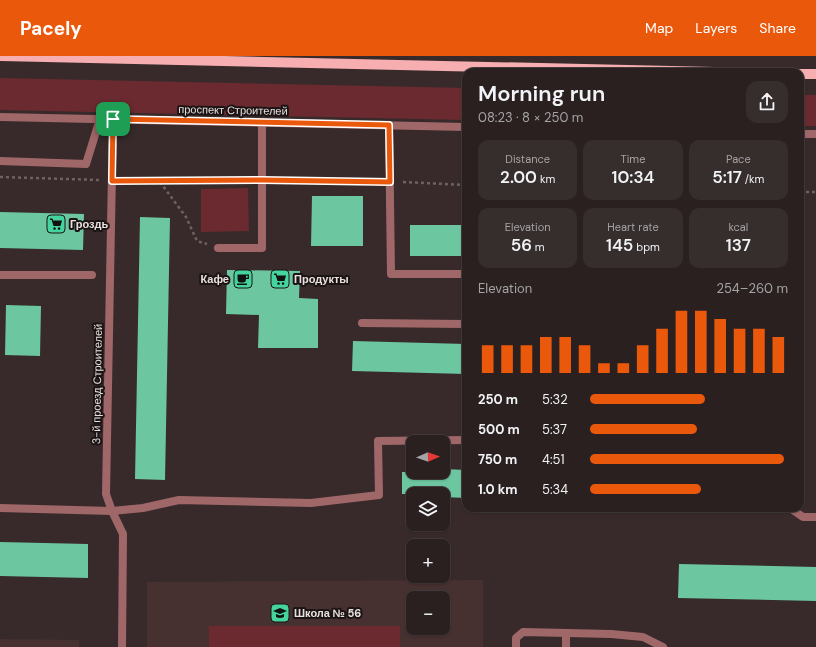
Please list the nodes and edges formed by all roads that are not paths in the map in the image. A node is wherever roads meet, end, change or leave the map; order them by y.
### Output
1 (1, 56) edge
2 (536, 68) edge
3 (804, 74) edge
4 (816, 74) edge
5 (0, 117) edge
6 (100, 119) junction
7 (113, 119) junction
8 (262, 122) junction
9 (389, 125) junction
10 (462, 127) edge
11 (804, 134) edge
12 (816, 134) edge
13 (0, 161) edge
14 (218, 248) road end
15 (462, 274) edge
16 (0, 275) edge
17 (92, 275) dead end
18 (362, 323) dead end
19 (462, 324) edge
20 (462, 440) edge
21 (0, 508) edge
22 (112, 511) junction
23 (796, 512) edge
24 (816, 517) edge
25 (566, 633) junction
26 (122, 647) edge
27 (516, 647) edge
28 (566, 647) edge
29 (662, 647) edge

1 - 2 main road
3 - 4 main road
5 - 6 street, проспект Строителей
6 - 7 street, проспект Строителей
6 - 13 street
7 - 8 street, проспект Строителей
7 - 22 street, 3-й проезд Строителей
8 - 9 street, проспект Строителей
8 - 14 street
9 - 10 street, проспект Строителей
9 - 15 street
11 - 12 street
16 - 17 street
18 - 19 street
20 - 22 street
21 - 22 street
22 - 26 street, 3-й проезд Строителей
23 - 24 street
25 - 27 street
25 - 28 street
25 - 29 street

